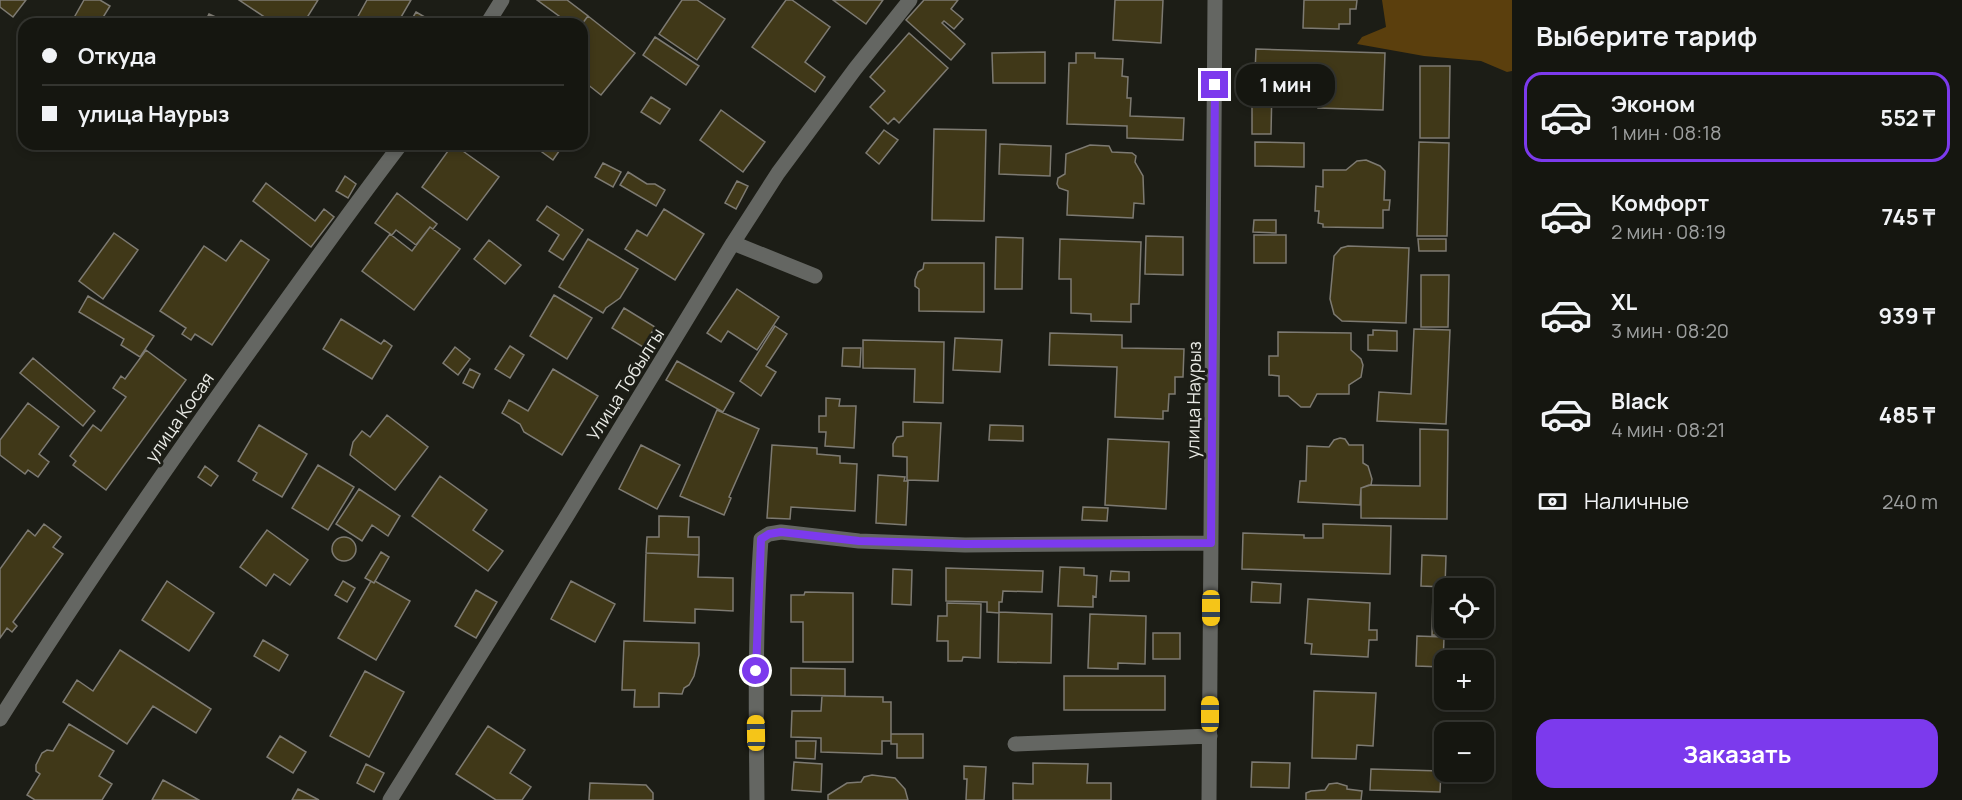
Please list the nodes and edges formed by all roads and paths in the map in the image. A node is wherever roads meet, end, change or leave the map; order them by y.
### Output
1 (502, 0) edge
2 (910, 0) edge
3 (1215, 0) edge
4 (491, 18) edge
5 (397, 150) edge
6 (733, 243) junction
7 (815, 276) dead end
8 (1211, 543) junction
9 (0, 719) edge
10 (1210, 736) junction
11 (1015, 744) dead end
12 (390, 800) edge
13 (757, 800) edge
14 (1209, 800) edge

1 - 4 street
2 - 6 street, Улица Тобылгы
3 - 8 street, улица Наурыз
5 - 9 street, улица Косая
6 - 7 street
6 - 12 street, Улица Тобылгы
8 - 10 street, улица Наурыз
8 - 13 street
10 - 11 street
10 - 14 street, улица Наурыз

